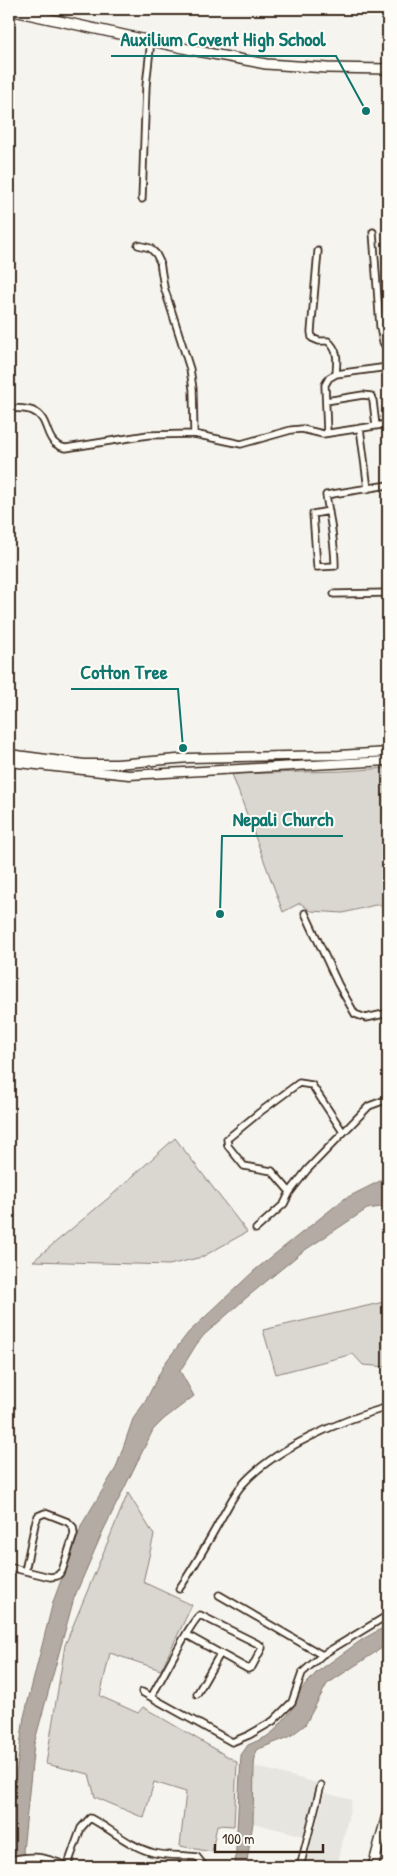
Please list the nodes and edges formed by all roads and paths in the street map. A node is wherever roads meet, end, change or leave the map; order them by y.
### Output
1 (9, 10) edge
2 (151, 40) junction
3 (388, 69) edge
4 (142, 199) dead end
5 (373, 232) dead end
6 (138, 244) dead end
7 (318, 251) dead end
8 (388, 350) edge
9 (388, 367) edge
10 (336, 374) junction
11 (326, 401) junction
12 (9, 408) edge
13 (388, 424) edge
14 (376, 426) junction
15 (360, 428) junction
16 (327, 433) junction
17 (194, 434) junction
18 (388, 485) edge
19 (368, 489) junction
20 (329, 510) junction
21 (388, 593) edge
22 (334, 594) dead end
23 (388, 752) edge
24 (9, 754) edge
25 (9, 762) edge
26 (388, 762) edge
27 (305, 913) dead end
28 (388, 1013) edge
29 (388, 1098) edge
30 (343, 1132) junction
31 (290, 1192) junction
32 (256, 1229) dead end
33 (388, 1407) edge
34 (9, 1567) edge
35 (25, 1571) junction
36 (179, 1589) dead end
37 (219, 1595) dead end
38 (388, 1615) edge
39 (187, 1635) junction
40 (220, 1654) junction
41 (322, 1656) junction
42 (142, 1692) dead end
43 (197, 1694) dead end
44 (151, 1697) junction
45 (321, 1786) dead end
46 (388, 1811) edge
47 (9, 1860) edge
48 (67, 1867) edge
49 (205, 1867) edge
50 (300, 1867) edge
51 (373, 1867) edge

1 - 2 main road
2 - 3 main road
2 - 4 street
5 - 8 street
6 - 17 street
7 - 10 street
9 - 10 street
10 - 11 street
11 - 14 street
11 - 16 street
12 - 17 street
13 - 14 street
14 - 15 street
15 - 16 street
15 - 19 street
16 - 17 street
18 - 19 street
19 - 20 street
20 - 20 street
21 - 22 street
23 - 24 street
25 - 26 street
27 - 28 street
29 - 30 street
30 - 31 street
30 - 31 street
31 - 32 street
33 - 36 street
34 - 35 street
35 - 35 street
37 - 41 street
38 - 41 street
39 - 40 street
39 - 40 street
39 - 44 street
40 - 43 street
41 - 44 street
42 - 44 street
45 - 50 street
46 - 51 main road
47 - 48 street
48 - 49 street

